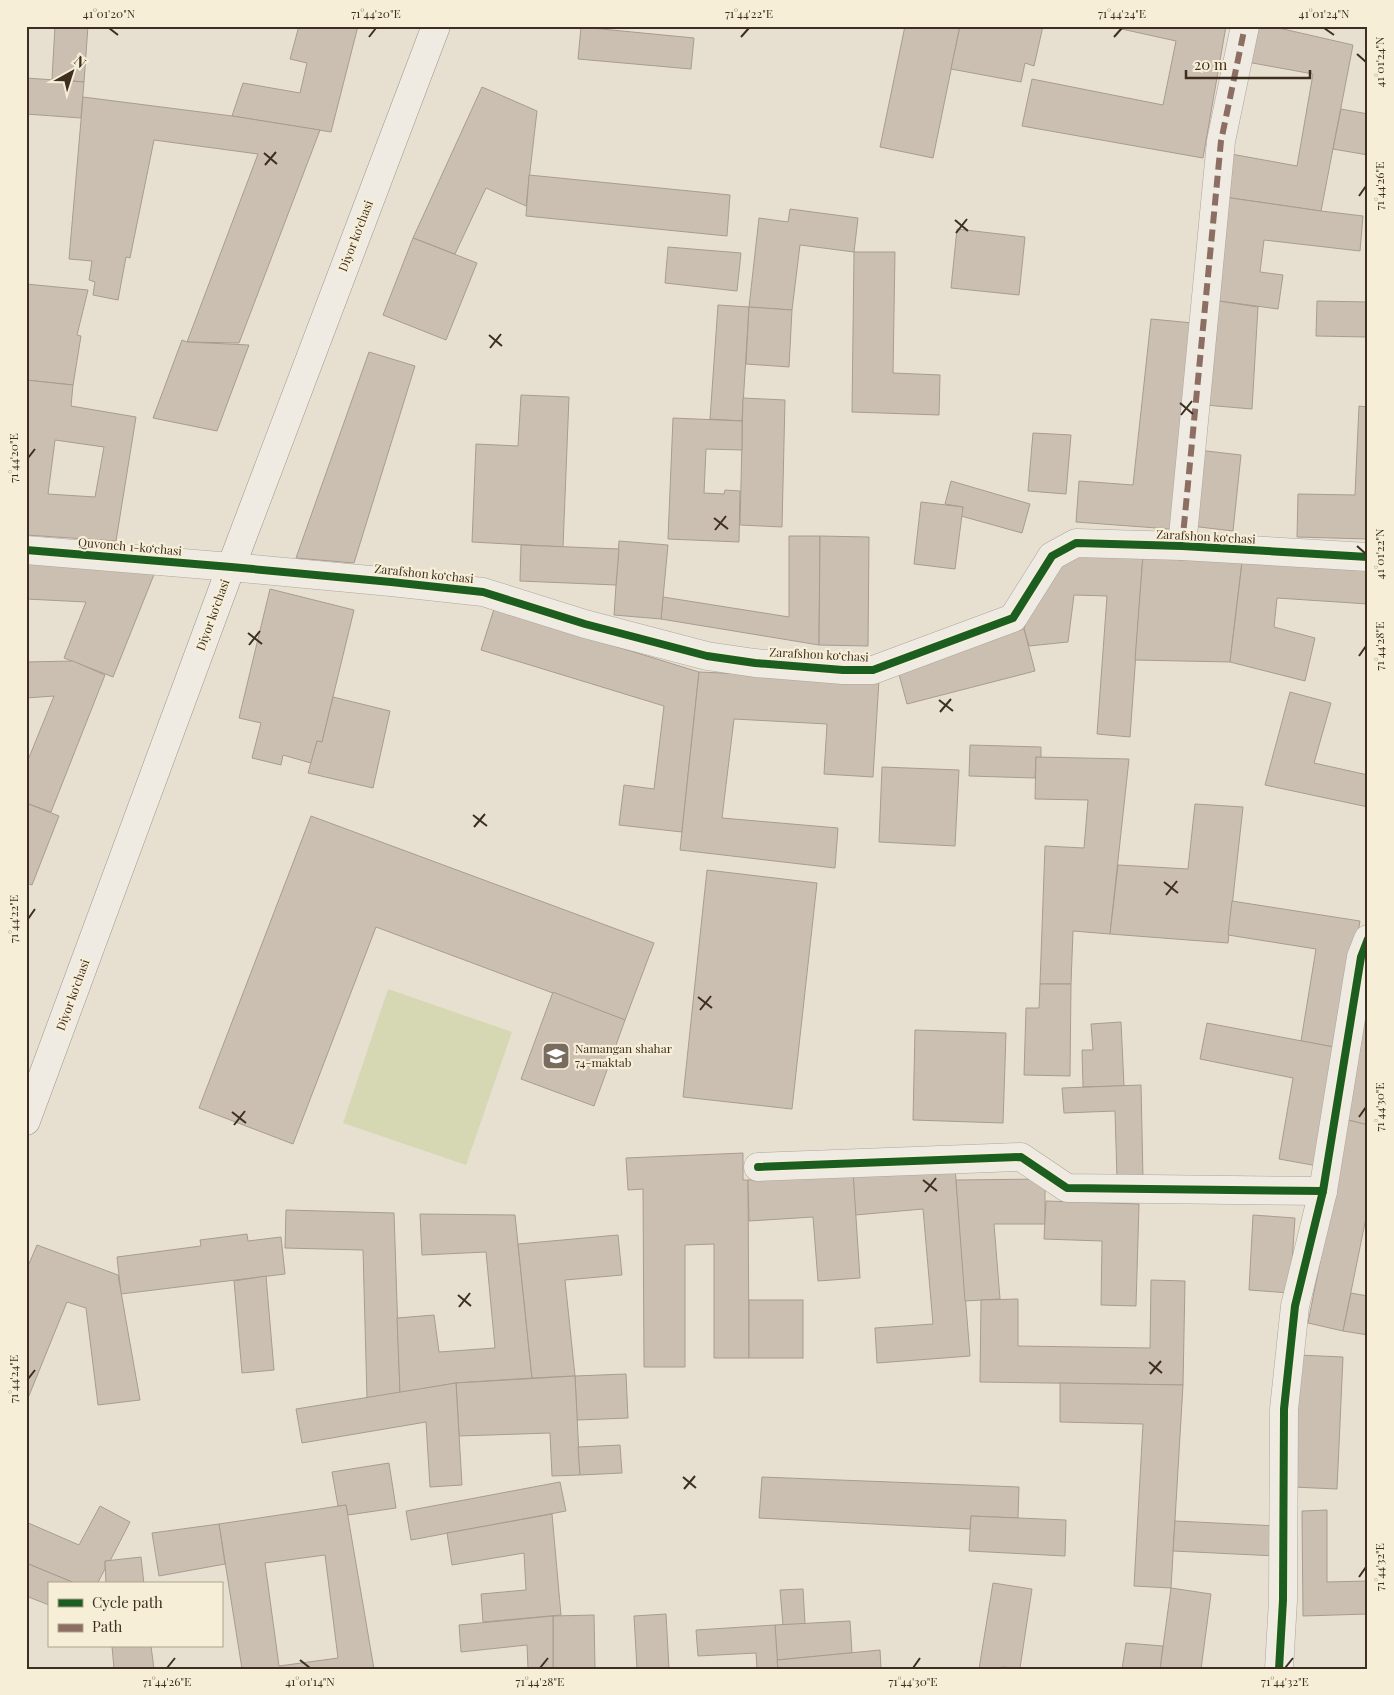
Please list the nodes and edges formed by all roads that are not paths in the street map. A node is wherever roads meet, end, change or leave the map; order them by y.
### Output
1 (436, 26) edge
2 (1245, 26) edge
3 (1182, 546) junction
4 (26, 550) edge
5 (1368, 557) edge
6 (231, 566) junction
7 (1368, 939) edge
8 (26, 1121) edge
9 (758, 1167) dead end
10 (1323, 1191) junction
11 (1279, 1669) edge

1 - 6 street, Diyor koʻchasi
2 - 3 street
3 - 5 street, Zarafshon koʻchasi
3 - 6 street, Zarafshon koʻchasi
4 - 6 street, Quvonch 1-koʻchasi
6 - 8 street, Diyor koʻchasi
7 - 10 street
9 - 10 street
10 - 11 street

